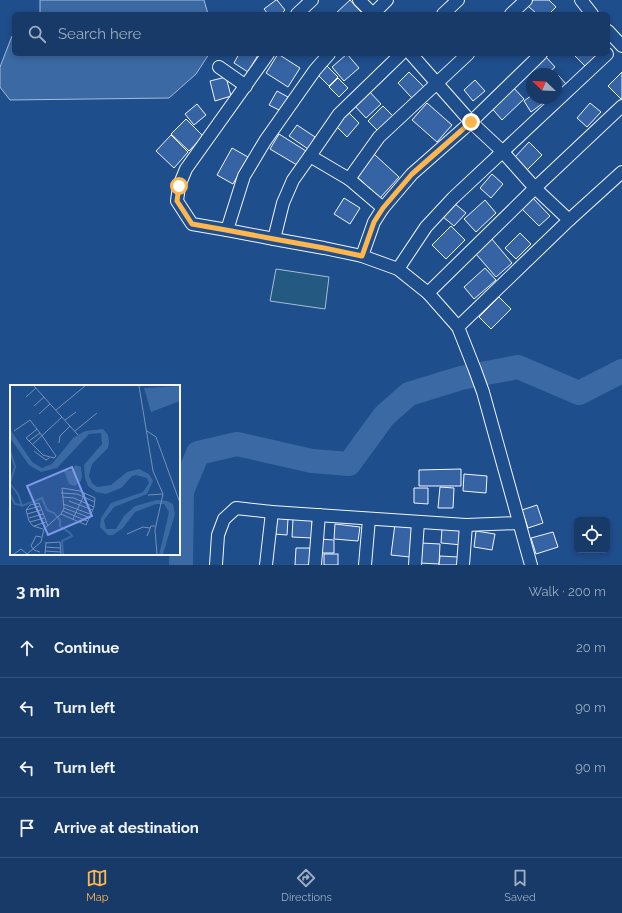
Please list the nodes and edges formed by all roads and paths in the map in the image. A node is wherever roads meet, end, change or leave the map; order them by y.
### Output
1 (312, 0) edge
2 (360, 0) edge
3 (387, 0) edge
4 (458, 0) edge
5 (526, 0) edge
6 (299, 12) edge
7 (371, 12) edge
8 (375, 12) edge
9 (445, 12) edge
10 (513, 12) edge
11 (610, 33) edge
12 (620, 45) edge
13 (610, 51) edge
14 (267, 56) edge
15 (327, 56) edge
16 (399, 56) edge
17 (413, 56) edge
18 (466, 56) edge
19 (539, 56) edge
20 (604, 56) edge
21 (219, 67) dead end
22 (436, 84) junction
23 (246, 86) junction
24 (622, 106) edge
25 (471, 122) junction
26 (502, 151) junction
27 (310, 156) junction
28 (622, 172) edge
29 (349, 179) junction
30 (536, 188) junction
31 (383, 208) junction
32 (569, 220) junction
33 (226, 230) junction
34 (274, 239) junction
35 (362, 256) junction
36 (398, 269) junction
37 (428, 293) junction
38 (458, 327) junction
39 (272, 512) junction
40 (319, 515) junction
41 (368, 518) junction
42 (418, 522) junction
43 (519, 523) junction
44 (466, 525) junction
45 (216, 565) edge
46 (266, 565) edge
47 (315, 565) edge
48 (365, 565) edge
49 (415, 565) edge
50 (463, 565) edge
51 (531, 565) edge

1 - 6 street
2 - 7 street
3 - 8 street
4 - 9 street
5 - 10 street
11 - 12 street
12 - 13 street
14 - 23 street
15 - 33 street
16 - 27 street
17 - 22 street
18 - 22 street
19 - 25 street
20 - 26 street
21 - 23 street
22 - 25 street
22 - 29 street
23 - 33 street
24 - 30 street
25 - 26 street
25 - 31 street
26 - 30 street
26 - 36 street
27 - 29 street
27 - 34 street
28 - 32 street
29 - 31 street
30 - 32 street
30 - 37 street
31 - 35 street
32 - 38 street
33 - 34 street
34 - 35 street
35 - 36 street
36 - 37 street
37 - 38 street
38 - 43 street
39 - 40 street
39 - 45 street
39 - 46 street
40 - 41 street
40 - 47 street
41 - 42 street
41 - 48 street
42 - 44 street
42 - 49 street
43 - 44 street
43 - 51 street
44 - 50 street

